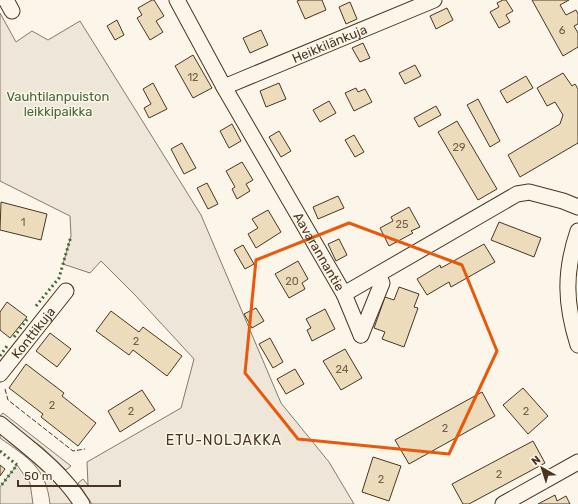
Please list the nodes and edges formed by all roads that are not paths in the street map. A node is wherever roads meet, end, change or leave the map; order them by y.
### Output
1 (177, 0) edge
2 (434, 0) edge
3 (224, 87) junction
4 (578, 207) edge
5 (578, 231) edge
6 (378, 275) junction
7 (66, 291) dead end
8 (344, 294) junction
9 (578, 345) edge
10 (0, 374) edge
11 (0, 424) edge
12 (578, 462) edge
13 (82, 504) edge
14 (503, 504) edge

1 - 3 street, Aavarannantie
2 - 3 street, Heikkilänkuja
3 - 8 street, Aavarannantie
4 - 6 street, Aavarannantie
5 - 9 street
6 - 8 street, Aavarannantie
6 - 8 street
7 - 10 street, Konttikuja
11 - 13 street
12 - 14 street

